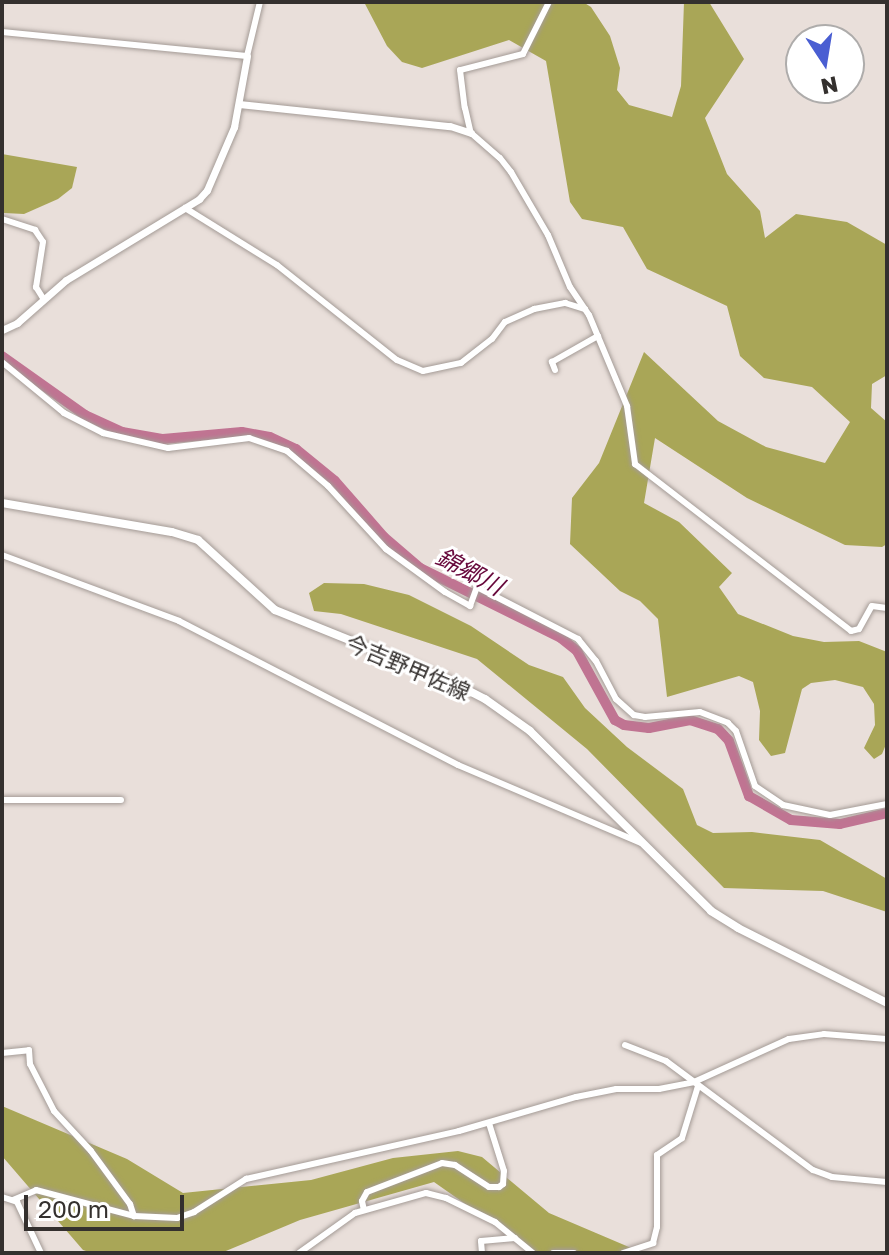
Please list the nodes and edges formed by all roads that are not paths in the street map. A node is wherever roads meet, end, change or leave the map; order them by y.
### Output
1 (260, 2) edge
2 (549, 2) edge
3 (2, 32) edge
4 (247, 56) junction
5 (239, 104) junction
6 (471, 133) junction
7 (185, 208) junction
8 (2, 219) edge
9 (43, 298) junction
10 (585, 309) junction
11 (2, 330) edge
12 (598, 336) junction
13 (2, 362) edge
14 (555, 370) dead end
15 (2, 503) edge
16 (2, 555) edge
17 (887, 608) edge
18 (2, 800) edge
19 (121, 800) dead end
20 (887, 804) edge
21 (644, 845) junction
22 (887, 1003) edge
23 (887, 1039) edge
24 (625, 1045) dead end
25 (2, 1053) edge
26 (696, 1084) junction
27 (489, 1123) junction
28 (887, 1182) edge
29 (2, 1197) edge
30 (13, 1200) junction
31 (364, 1210) junction
32 (134, 1216) junction
33 (515, 1238) junction
34 (41, 1253) edge
35 (299, 1253) edge
36 (482, 1253) edge
37 (533, 1253) edge
38 (553, 1253) edge
39 (574, 1253) edge
40 (623, 1253) edge

1 - 4 street
2 - 6 street
3 - 4 street
4 - 5 street
5 - 6 street
5 - 7 street
6 - 10 street
7 - 9 street
7 - 10 street
8 - 9 street
9 - 11 street
10 - 12 street
12 - 14 street
12 - 17 street
13 - 20 street
15 - 21 main road, 今吉野甲佐線
16 - 21 street
18 - 19 street
21 - 22 main road, 今吉野甲佐線
23 - 26 street
24 - 26 street
25 - 32 street
26 - 27 street
26 - 28 street
26 - 40 street
27 - 31 street
27 - 32 street
29 - 30 street
30 - 32 street
30 - 34 street
31 - 33 street
31 - 35 street
33 - 36 street
33 - 37 street
38 - 39 street

